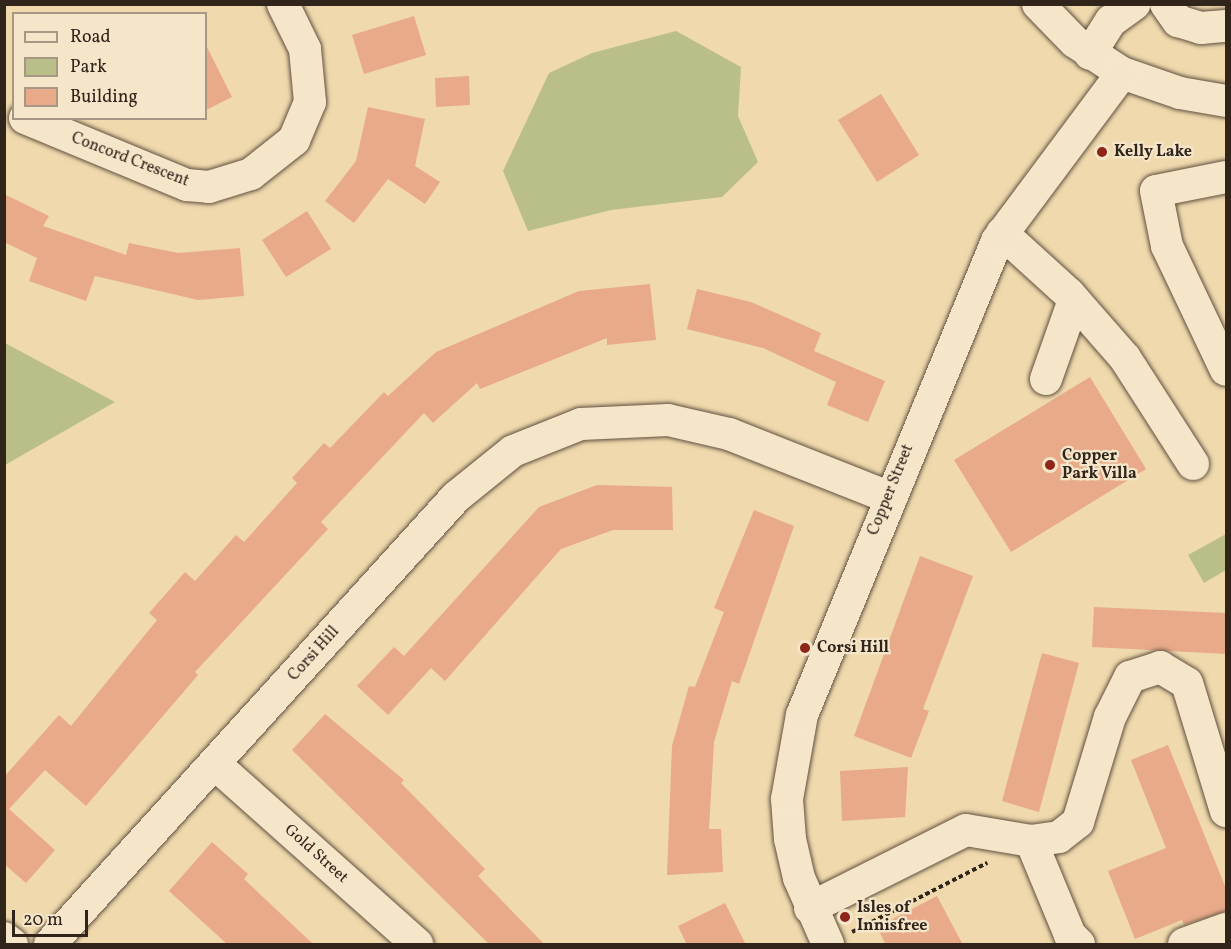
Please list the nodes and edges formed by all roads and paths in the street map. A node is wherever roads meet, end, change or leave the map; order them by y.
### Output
1 (283, 4) edge
2 (1038, 4) edge
3 (1134, 4) edge
4 (1166, 4) edge
5 (1227, 26) edge
6 (1090, 54) junction
7 (1122, 73) junction
8 (1227, 101) edge
9 (30, 120) edge
10 (1227, 177) edge
11 (1002, 233) junction
12 (1074, 300) junction
13 (1227, 370) edge
14 (1046, 379) dead end
15 (1193, 464) dead end
16 (888, 497) junction
17 (215, 764) junction
18 (1227, 811) edge
19 (1031, 841) junction
20 (991, 861) dead end
21 (810, 908) junction
22 (1227, 928) edge
23 (4, 938) edge
24 (828, 944) edge
25 (12, 945) edge
26 (50, 945) edge
27 (417, 945) edge
28 (1079, 945) edge
29 (1184, 945) edge

1 - 9 street, Concord Crescent
2 - 6 street
3 - 6 street
4 - 5 street
6 - 7 street
7 - 8 street
7 - 11 street, Copper Street
10 - 13 street
11 - 12 street
11 - 16 street, Copper Street
12 - 14 street
12 - 15 street
16 - 17 street, Corsi Hill
16 - 21 street, Copper Street
17 - 26 street, Corsi Hill
17 - 27 street, Gold Street
18 - 19 street
19 - 21 street
19 - 28 street
20 - 24 path
21 - 24 street, Copper Street
22 - 29 street
23 - 25 street

